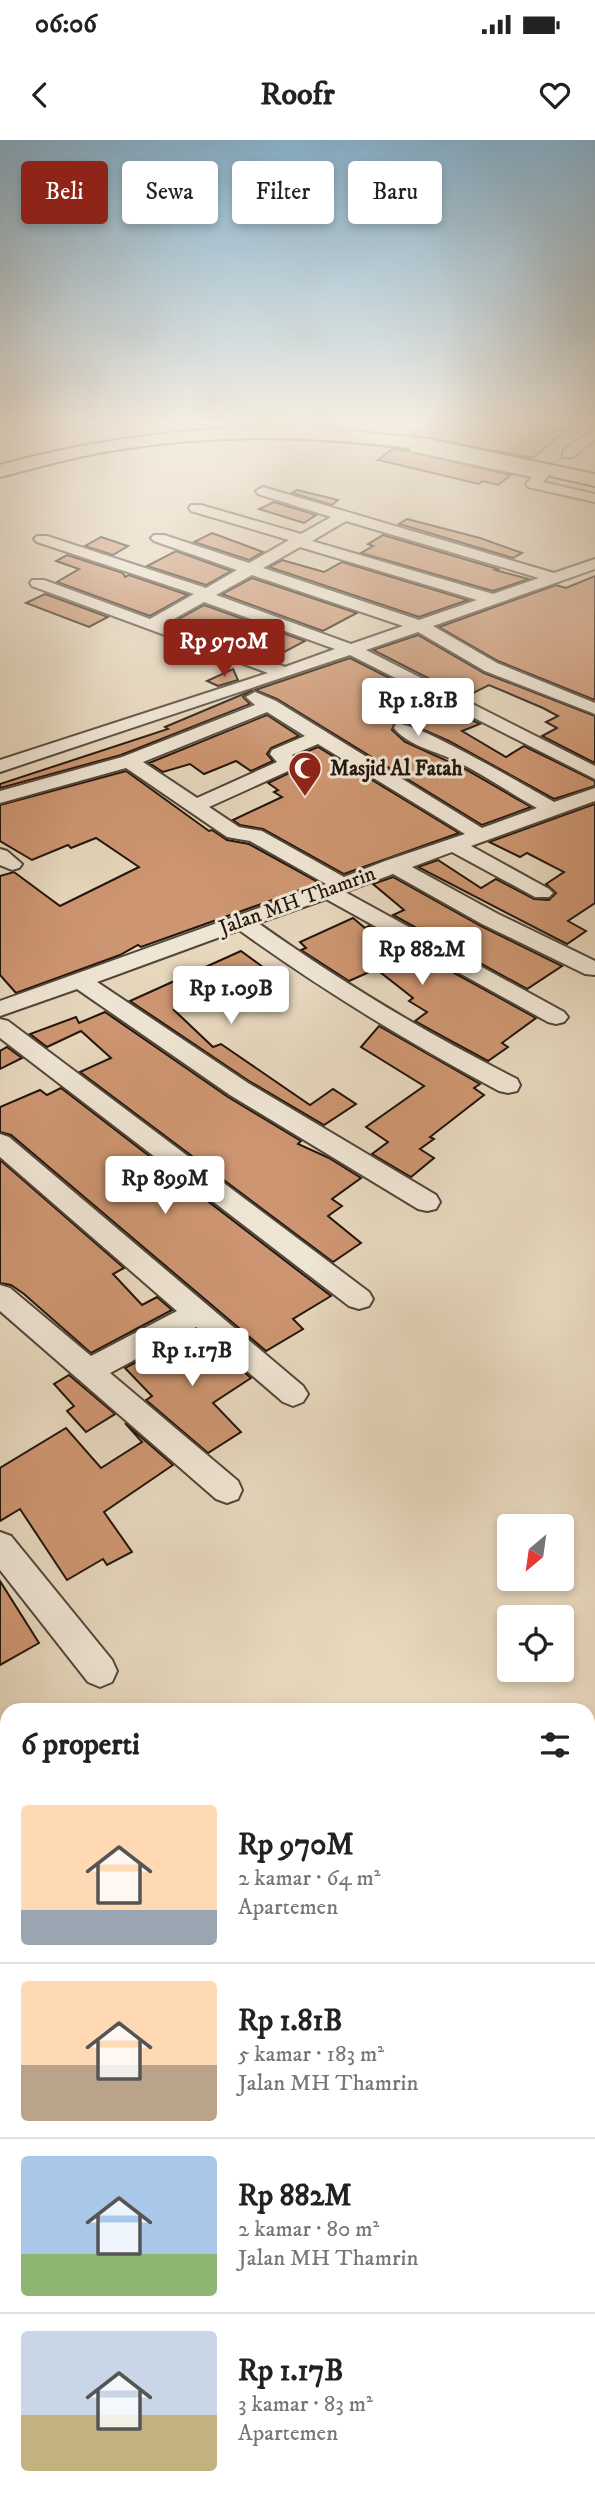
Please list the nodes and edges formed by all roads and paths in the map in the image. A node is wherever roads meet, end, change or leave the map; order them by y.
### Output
1 (277, 533) edge
2 (312, 533) edge
3 (402, 533) edge
4 (159, 538) dead end
5 (42, 539) dead end
6 (299, 540) junction
7 (595, 564) edge
8 (251, 567) junction
9 (558, 579) junction
10 (38, 583) dead end
11 (205, 594) junction
12 (494, 600) junction
13 (151, 625) junction
14 (420, 626) junction
15 (353, 650) junction
16 (283, 672) junction
17 (241, 688) junction
18 (270, 705) junction
19 (595, 709) edge
20 (403, 727) dead end
21 (320, 736) junction
22 (129, 761) junction
23 (0, 766) edge
24 (595, 773) edge
25 (595, 794) edge
26 (0, 797) edge
27 (196, 806) junction
28 (552, 809) junction
29 (480, 835) junction
30 (452, 844) junction
31 (392, 865) junction
32 (333, 887) junction
33 (542, 892) dead end
34 (240, 921) junction
35 (593, 969) dead end
36 (79, 980) junction
37 (0, 1009) edge
38 (556, 1017) dead end
39 (0, 1026) edge
40 (508, 1085) dead end
41 (0, 1143) edge
42 (427, 1202) dead end
43 (0, 1295) edge
44 (359, 1299) dead end
45 (197, 1313) junction
46 (90, 1370) junction
47 (293, 1394) dead end
48 (227, 1490) dead end
49 (0, 1546) edge
50 (100, 1671) dead end

1 - 6 street
2 - 6 street
3 - 9 street
4 - 8 street
5 - 11 street
6 - 8 street
6 - 12 street
7 - 9 street
8 - 11 street
8 - 14 street
9 - 12 street
10 - 13 street
11 - 13 street
11 - 15 street
12 - 14 street
13 - 16 street
14 - 15 street
14 - 19 street
15 - 16 street
15 - 24 street
16 - 17 street
17 - 18 street
17 - 23 street
18 - 21 street
18 - 22 street
20 - 28 street
21 - 27 street
21 - 29 street
22 - 26 street
22 - 27 street
25 - 28 street, Jalan MH Thamrin
27 - 32 street
28 - 29 street, Jalan MH Thamrin
29 - 30 street, Jalan MH Thamrin
30 - 31 street, Jalan MH Thamrin
30 - 33 street
31 - 32 street, Jalan MH Thamrin
31 - 35 street
32 - 34 street, Jalan MH Thamrin
32 - 38 street
34 - 36 street, Jalan MH Thamrin
34 - 40 street
36 - 37 street, Jalan MH Thamrin
36 - 42 street
39 - 44 street
41 - 45 street
43 - 46 street
45 - 46 street
45 - 47 street
46 - 48 street
49 - 50 street

